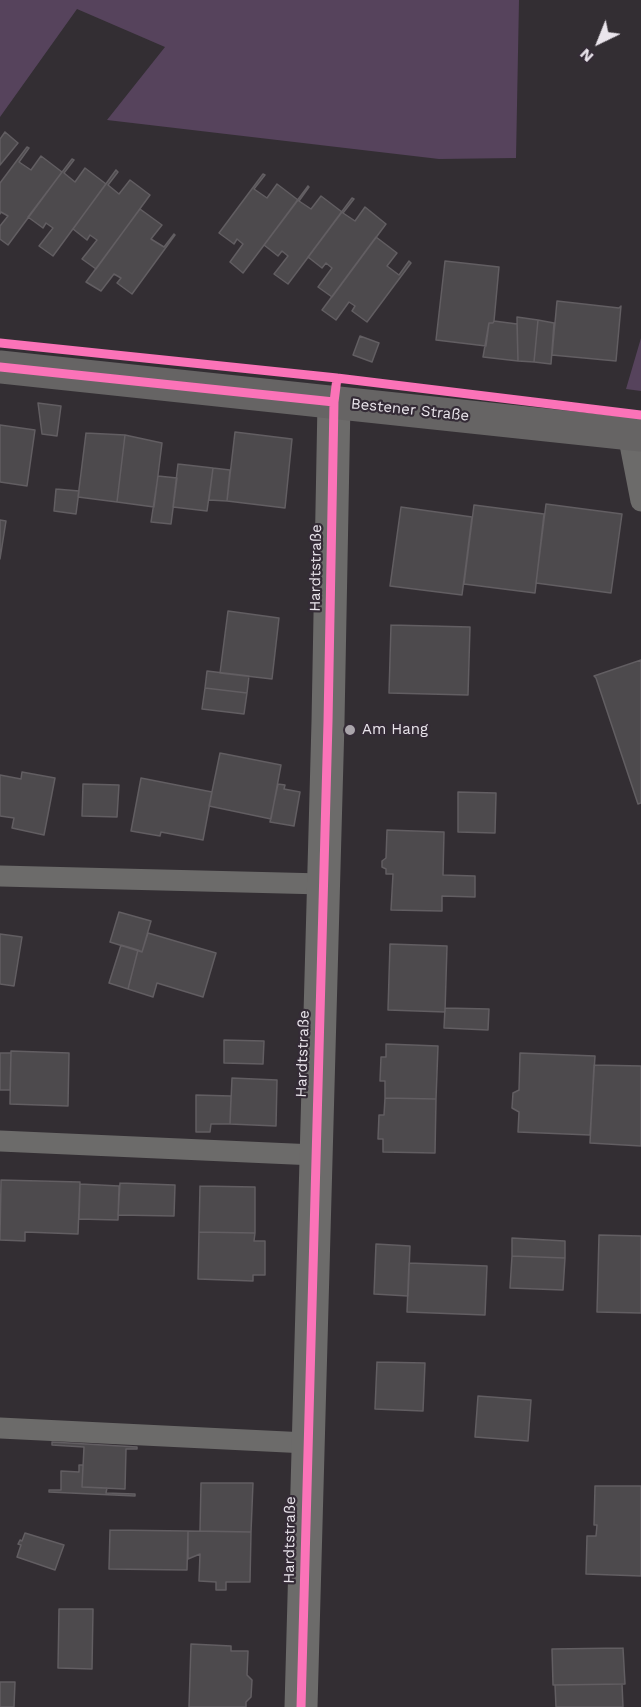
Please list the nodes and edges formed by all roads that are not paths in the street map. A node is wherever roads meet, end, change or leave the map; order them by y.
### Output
1 (0, 366) edge
2 (334, 402) junction
3 (635, 435) edge
4 (641, 501) edge
5 (0, 876) edge
6 (323, 884) junction
7 (0, 1141) edge
8 (315, 1155) junction
9 (0, 1428) edge
10 (308, 1443) junction
11 (301, 1707) edge

1 - 2 street, Bestener Straße
2 - 3 street, Bestener Straße
2 - 6 street, Hardtstraße
3 - 4 lane
5 - 6 lane
6 - 8 street, Hardtstraße
7 - 8 lane
8 - 10 street, Hardtstraße
9 - 10 lane
10 - 11 street, Hardtstraße

